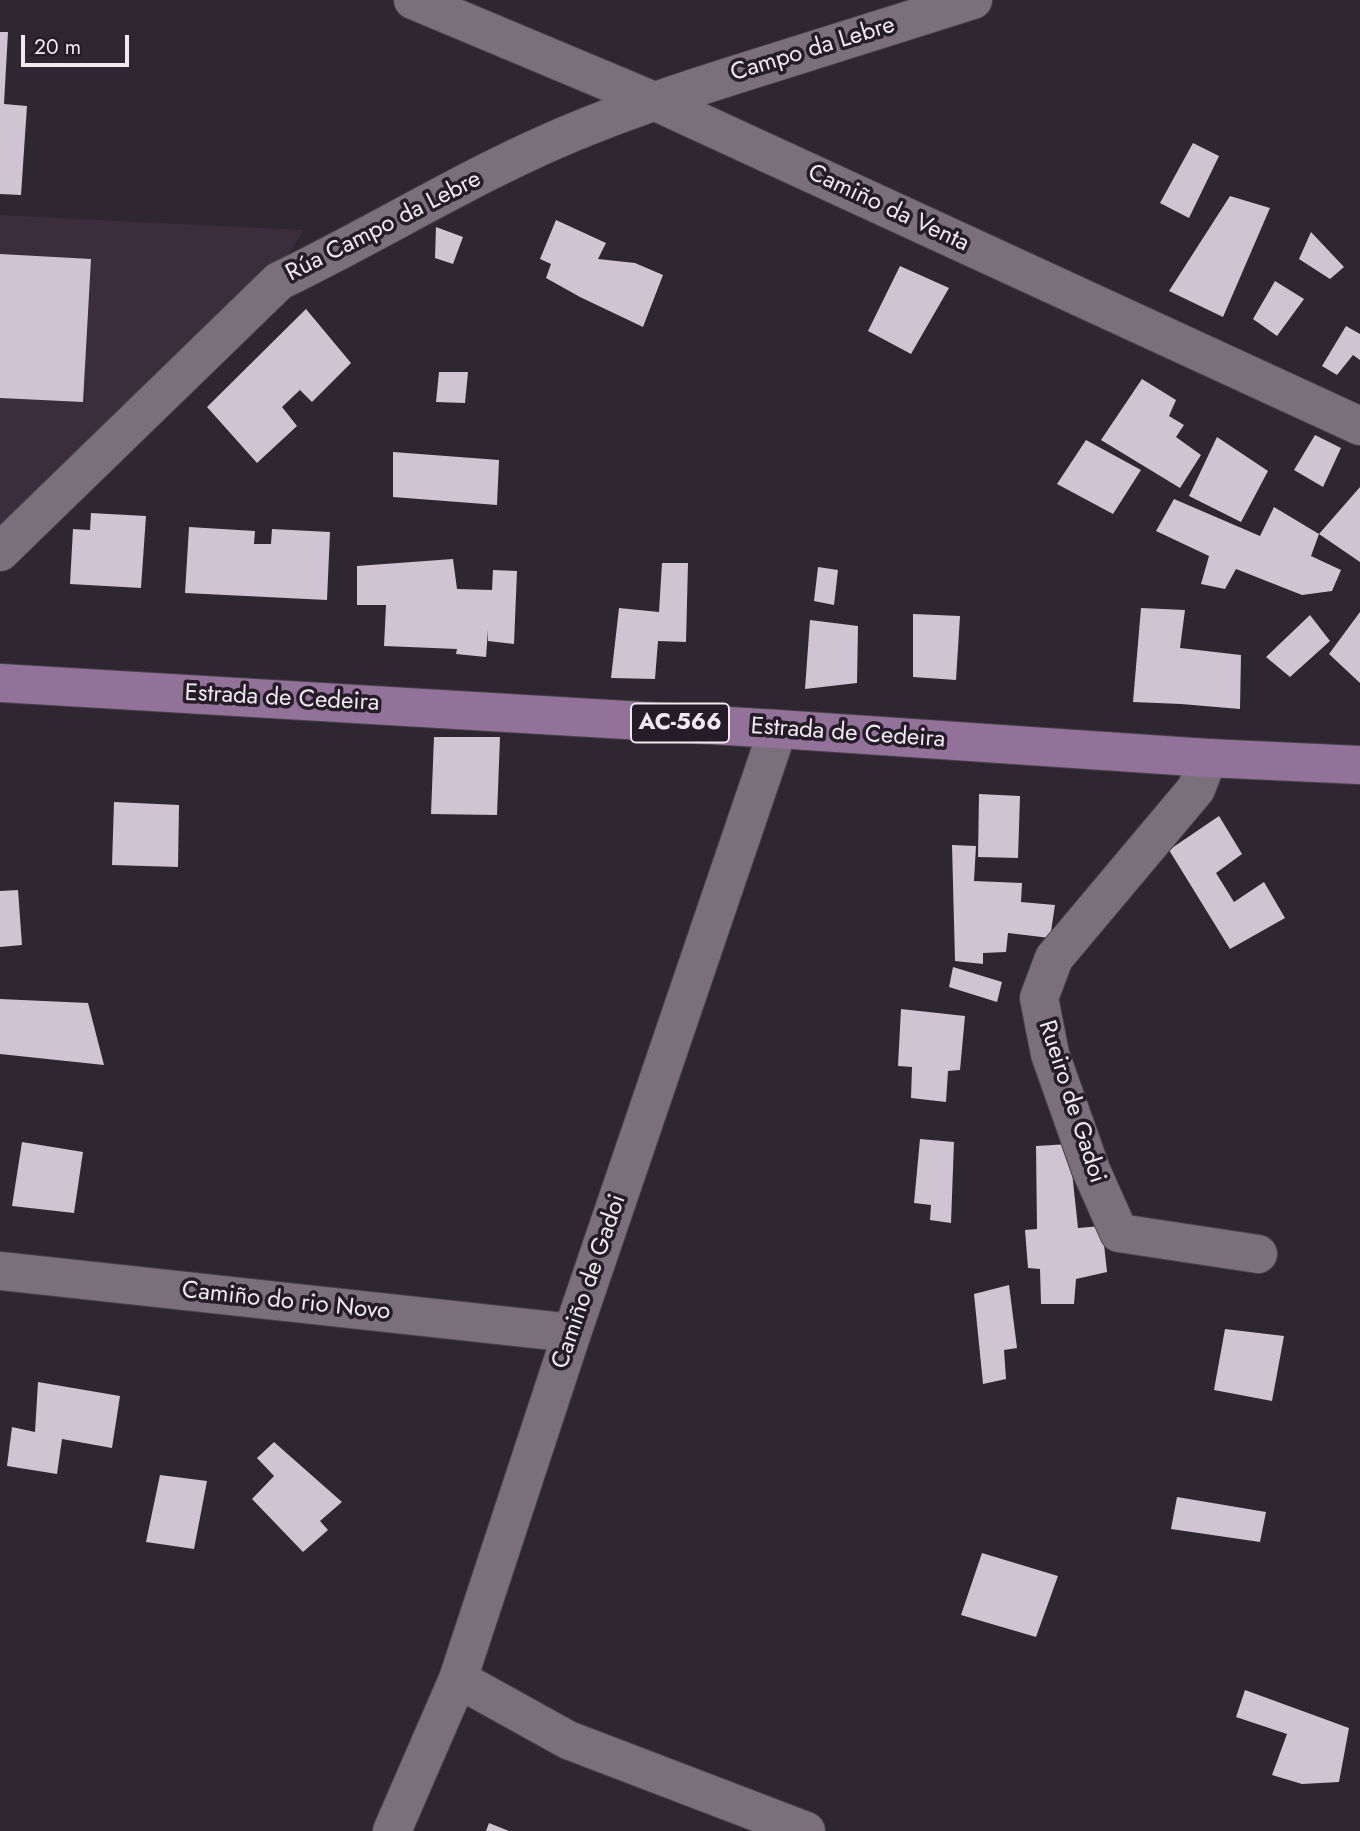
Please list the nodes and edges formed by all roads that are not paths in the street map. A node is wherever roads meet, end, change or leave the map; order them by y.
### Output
1 (413, 0) edge
2 (973, 0) edge
3 (654, 101) junction
4 (1360, 425) edge
5 (0, 552) edge
6 (0, 683) edge
7 (778, 729) junction
8 (1208, 758) junction
9 (1360, 765) edge
10 (1258, 1254) dead end
11 (0, 1271) edge
12 (572, 1333) junction
13 (458, 1679) junction
14 (392, 1831) edge
15 (806, 1831) edge

1 - 3 street, Camiño da Venta
2 - 3 street, Campo da Lebre
3 - 4 street, Camiño da Venta
3 - 5 street, Rúa Campo da Lebre
6 - 7 main road, Estrada de Cedeira / AC-566
7 - 8 main road, Estrada de Cedeira / AC-566
7 - 12 street, Camiño de Gadoi
8 - 9 main road, Estrada de Cedeira / AC-566
8 - 10 street, Rueiro de Gadoi
11 - 12 street, Camiño do rio Novo
12 - 13 street, Camiño de Gadoi
13 - 14 street, Camiño de Gadoi
13 - 15 street

